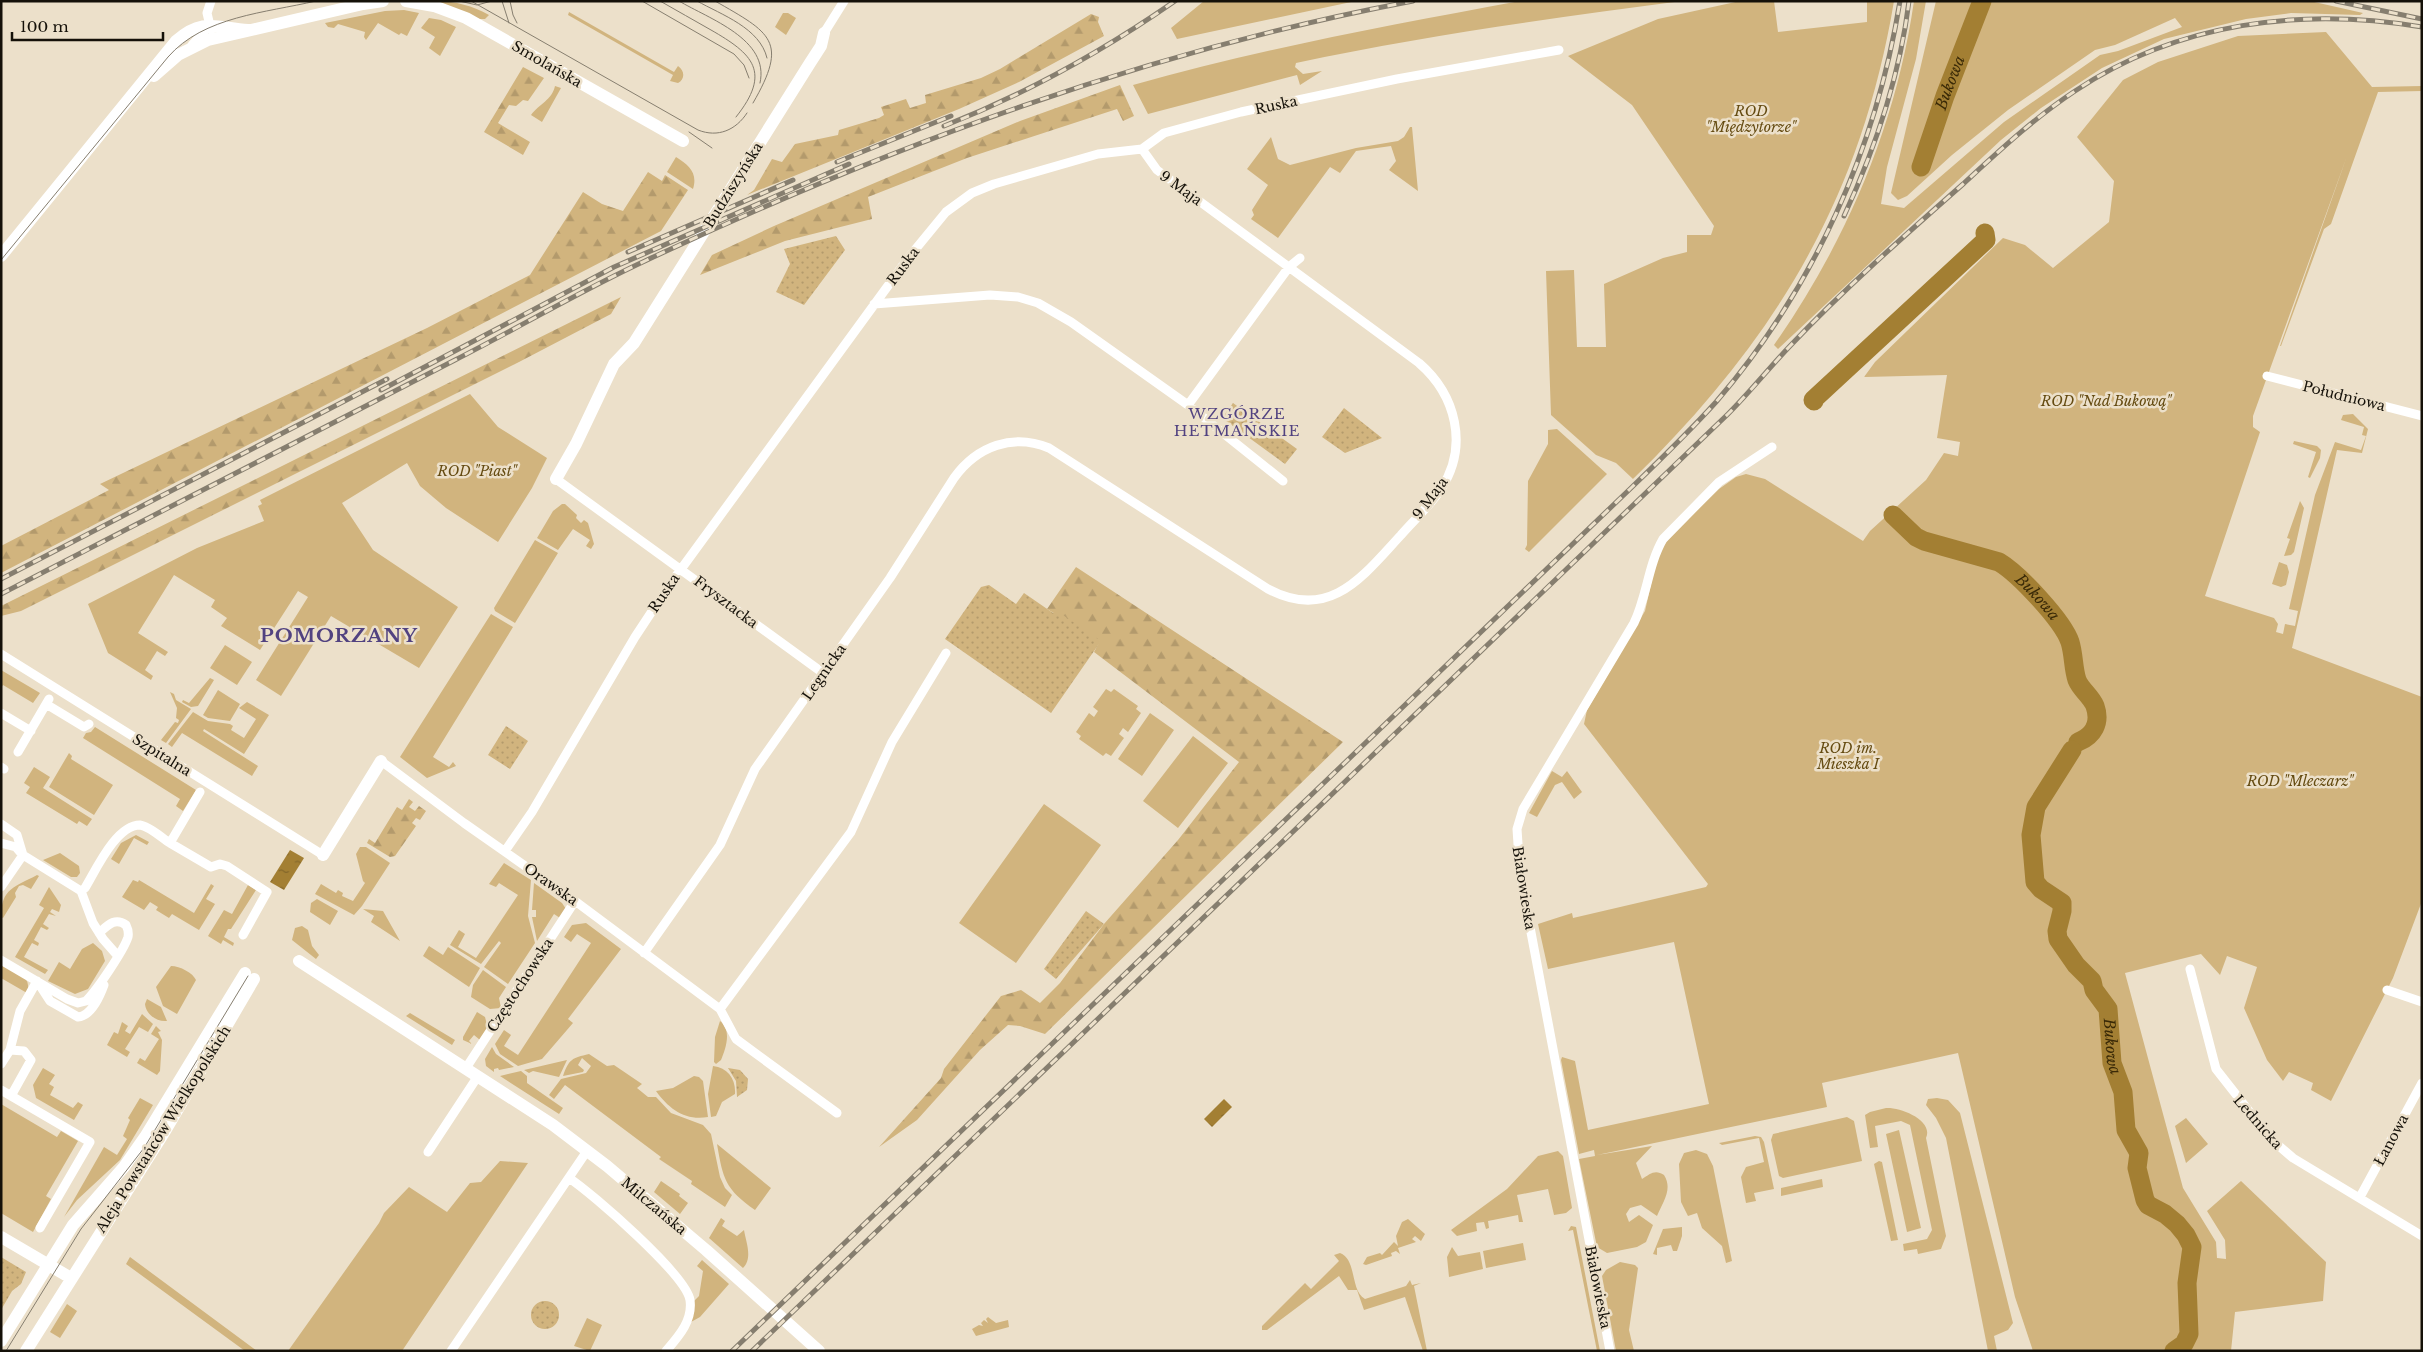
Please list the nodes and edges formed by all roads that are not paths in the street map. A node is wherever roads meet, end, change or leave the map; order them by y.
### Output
1 (211, 1) edge
2 (383, 1) edge
3 (406, 1) edge
4 (844, 1) edge
5 (210, 24) junction
6 (248, 30) junction
7 (824, 33) joint
8 (224, 36) junction
9 (1559, 50) dead end
10 (178, 56) junction
11 (131, 97) junction
12 (683, 141) dead end
13 (1142, 149) junction
14 (1, 256) edge
15 (1300, 258) dead end
16 (1289, 267) junction
17 (874, 304) junction
18 (2267, 376) dead end
19 (1188, 405) junction
20 (2422, 416) edge
21 (1042, 445) joint
22 (1772, 447) dead end
23 (556, 479) joint
24 (1282, 481) dead end
25 (681, 568) junction
26 (946, 652) dead end
27 (1, 654) edge
28 (822, 673) junction
29 (1, 713) edge
30 (89, 724) dead end
31 (31, 731) junction
32 (18, 752) dead end
33 (381, 761) joint
34 (200, 792) dead end
35 (1, 824) edge
36 (170, 842) junction
37 (1, 843) edge
38 (505, 851) junction
39 (22, 854) junction
40 (323, 855) joint
41 (1, 888) edge
42 (81, 891) junction
43 (575, 901) junction
44 (99, 933) junction
45 (243, 935) dead end
46 (644, 952) junction
47 (117, 955) junction
48 (1, 960) edge
49 (299, 961) dead end
50 (110, 968) junction
51 (2190, 968) dead end
52 (37, 981) junction
53 (2387, 990) dead end
54 (2422, 1002) edge
55 (720, 1009) junction
56 (16, 1031) junction
57 (10, 1050) junction
58 (24, 1051) junction
59 (1, 1064) edge
60 (466, 1068) junction
61 (478, 1076) junction
62 (2422, 1083) edge
63 (1, 1090) edge
64 (11, 1096) junction
65 (837, 1112) dead end
66 (587, 1151) junction
67 (428, 1152) dead end
68 (569, 1178) junction
69 (2360, 1198) junction
70 (40, 1228) dead end
71 (1, 1236) edge
72 (2422, 1236) edge
73 (48, 1265) junction
74 (71, 1278) junction
75 (1, 1341) edge
76 (26, 1351) edge
77 (451, 1351) edge
78 (666, 1351) edge
79 (819, 1351) edge
80 (1610, 1351) edge

1 - 5 street
2 - 6 street
3 - 12 street, Smolańska
4 - 7 street, Budziszyńska
5 - 6 street
5 - 8 street
5 - 10 street
5 - 11 street
6 - 8 street
7 - 23 street, Budziszyńska
8 - 10 street
9 - 13 street, Ruska
10 - 11 street
11 - 14 street
13 - 16 street, 9 Maja
13 - 17 street, Ruska
15 - 16 street
16 - 19 street
16 - 21 street, 9 Maja
17 - 19 street
17 - 25 street, Ruska
18 - 20 street, Południowa
19 - 24 street
21 - 28 street, Legnicka
22 - 80 street, Białowieska
23 - 25 street, Frysztacka
25 - 28 street, Frysztacka
25 - 38 street, Ruska
26 - 55 street
27 - 40 street, Szpitalna
28 - 46 street, Legnicka
29 - 31 street
30 - 31 street
31 - 32 street
33 - 38 street, Orawska
33 - 40 street
34 - 36 street
35 - 39 street
36 - 42 street
36 - 45 street
37 - 39 street
38 - 43 street, Orawska
39 - 41 street
39 - 42 street
42 - 44 street
43 - 46 street, Orawska
43 - 60 street, Częstochowska
44 - 47 street
44 - 47 street
46 - 55 street, Orawska
47 - 50 street
48 - 52 street
49 - 60 street, Milczańska
50 - 52 street
50 - 52 street
51 - 69 street, Lednicka
52 - 56 street
53 - 54 street
55 - 65 street, Orawska
56 - 57 street
56 - 58 street
57 - 58 street
57 - 59 street
58 - 64 street
60 - 61 street, Milczańska
61 - 66 street, Milczańska
61 - 67 street
62 - 69 street, Łanowa
63 - 64 street
64 - 70 street
66 - 68 street
66 - 79 street, Milczańska
68 - 77 street
68 - 78 street
69 - 72 street, Lednicka
71 - 73 street
73 - 74 street
73 - 74 street, Aleja Powstańców Wielkopolskich
73 - 75 street, Aleja Powstańców Wielkopolskich
74 - 76 street, Aleja Powstańców Wielkopolskich

